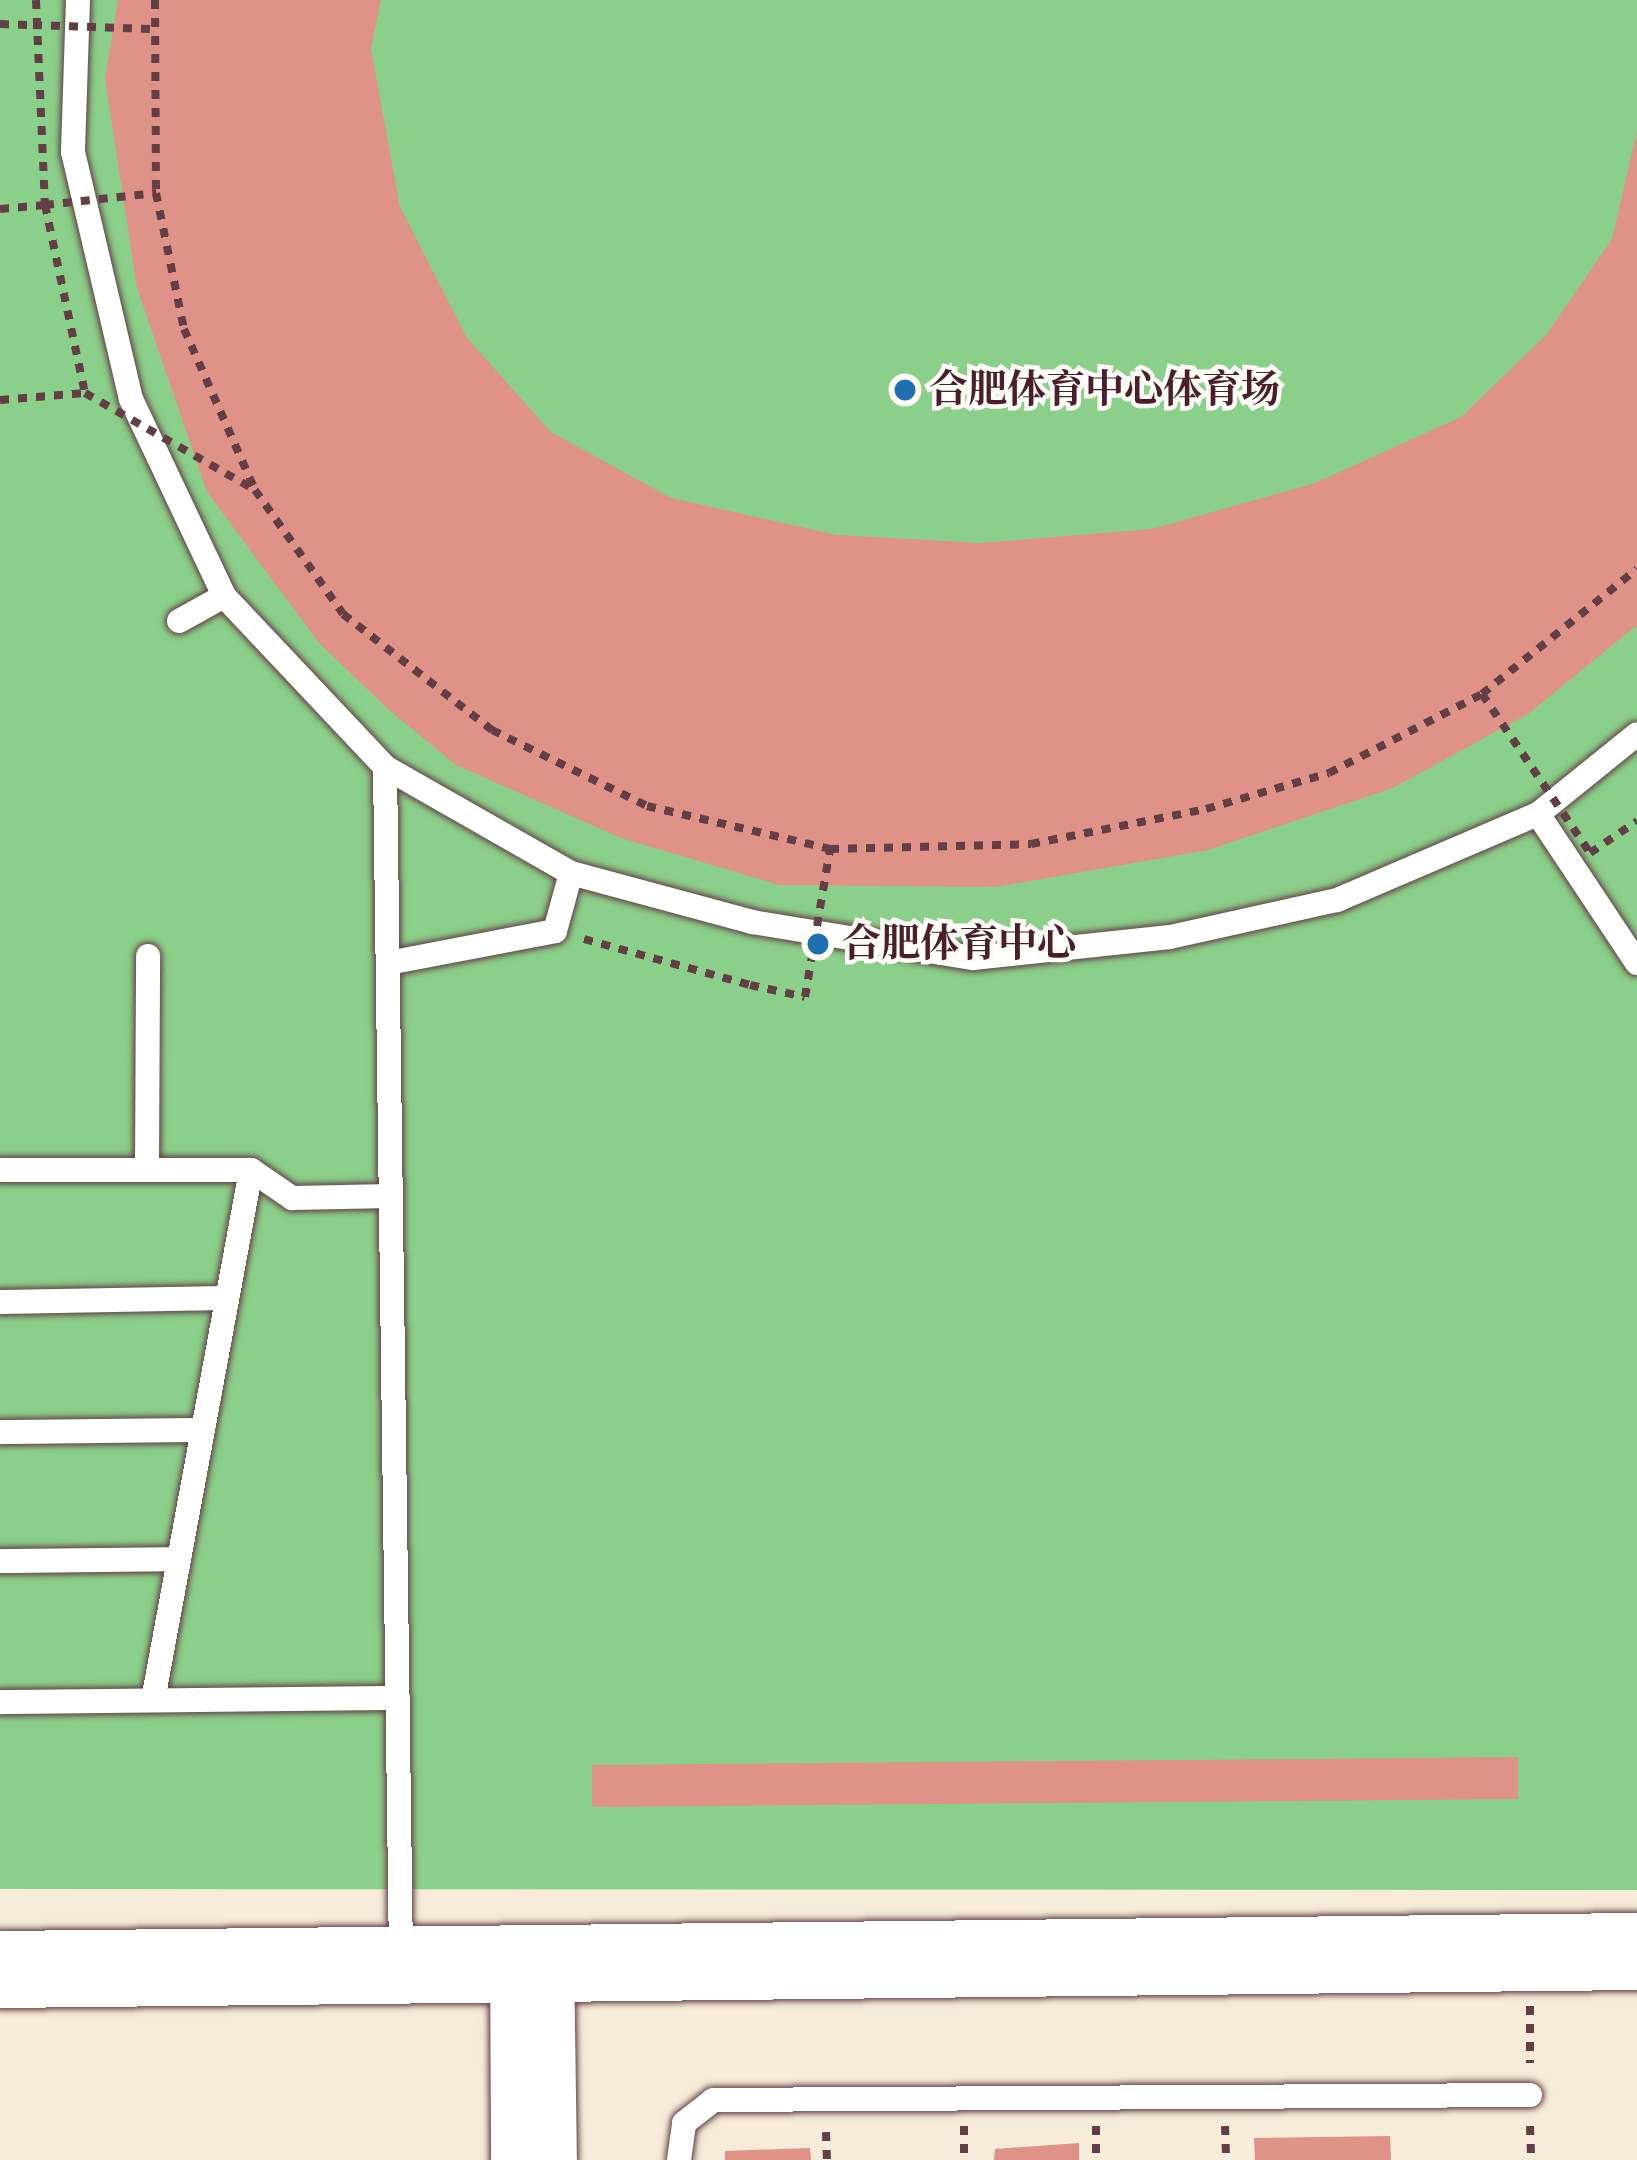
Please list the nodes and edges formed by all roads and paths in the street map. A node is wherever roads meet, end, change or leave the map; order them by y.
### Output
1 (36, 0) edge
2 (78, 0) edge
3 (155, 0) edge
4 (0, 24) edge
5 (33, 25) junction
6 (150, 29) junction
7 (156, 193) junction
8 (45, 205) junction
9 (0, 209) edge
10 (85, 393) junction
11 (0, 400) edge
12 (255, 490) junction
13 (1637, 569) edge
14 (224, 596) junction
15 (178, 621) dead end
16 (1482, 694) junction
17 (1637, 734) edge
18 (385, 767) junction
19 (1538, 814) junction
20 (1637, 821) edge
21 (830, 849) junction
22 (571, 873) junction
23 (555, 931) junction
24 (1634, 947) edge
25 (148, 956) dead end
26 (388, 963) junction
27 (147, 1168) junction
28 (0, 1170) edge
29 (251, 1170) junction
30 (391, 1196) junction
31 (227, 1298) junction
32 (0, 1301) edge
33 (203, 1430) junction
34 (0, 1432) edge
35 (179, 1558) junction
36 (0, 1561) edge
37 (398, 1698) junction
38 (153, 1700) junction
39 (0, 1702) edge
40 (1637, 1935) edge
41 (0, 1953) edge
42 (532, 1963) junction
43 (401, 1965) junction
44 (1637, 1967) edge
45 (0, 1985) edge
46 (1530, 2095) dead end
47 (513, 2160) edge
48 (554, 2160) edge
49 (679, 2160) edge

1 - 5 path, bridge
2 - 14 lane
3 - 6 path
4 - 5 path
5 - 6 path, bridge
5 - 8 path, bridge
6 - 7 path
7 - 8 path, bridge
7 - 12 path
8 - 9 path
8 - 10 path, bridge
10 - 11 path
10 - 12 path, bridge
12 - 21 path
13 - 16 path
14 - 15 lane
14 - 18 lane
16 - 20 path, bridge
16 - 21 path
17 - 19 lane
18 - 22 lane
18 - 26 lane
19 - 22 lane
19 - 24 lane
21 - 23 path, bridge
22 - 23 lane
23 - 26 lane
25 - 27 lane
26 - 30 lane
27 - 28 lane
27 - 29 lane
29 - 30 lane
29 - 31 lane
30 - 37 lane
31 - 32 lane
31 - 33 lane
33 - 34 lane
33 - 35 lane
35 - 36 lane
35 - 38 lane
37 - 38 lane
37 - 43 lane
38 - 39 lane
40 - 42 street
41 - 43 street
42 - 43 street
42 - 44 street
42 - 47 street
42 - 48 street
43 - 45 street
46 - 49 lane

